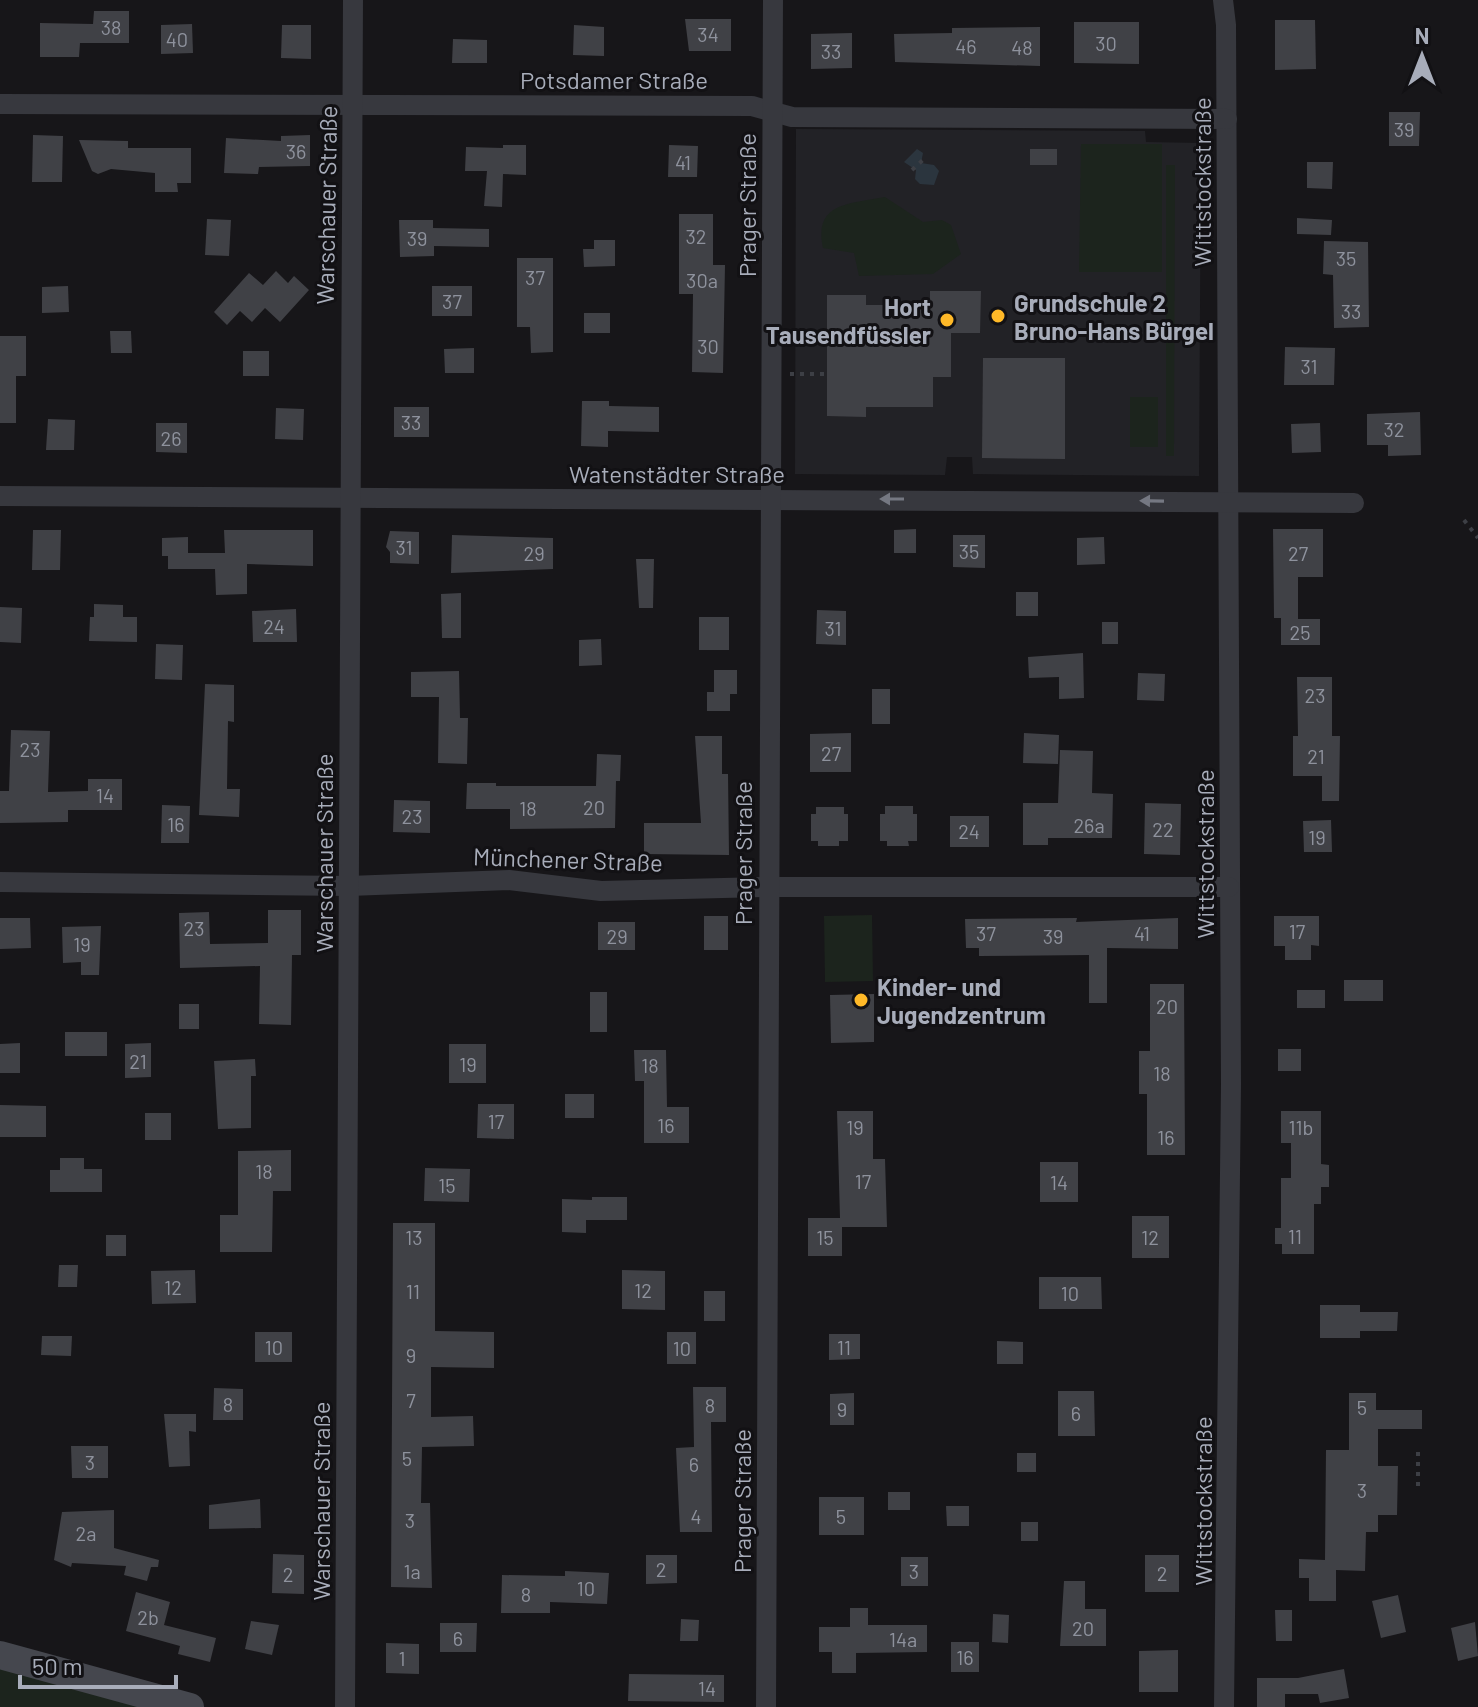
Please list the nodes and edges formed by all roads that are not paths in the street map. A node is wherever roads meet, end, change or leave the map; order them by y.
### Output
1 (353, 0) edge
2 (773, 0) edge
3 (1223, 0) edge
4 (0, 104) edge
5 (352, 105) junction
6 (772, 111) junction
7 (1227, 119) junction
8 (0, 496) edge
9 (349, 498) junction
10 (770, 499) junction
11 (1230, 502) junction
12 (1354, 503) dead end
13 (0, 882) edge
14 (349, 886) junction
15 (768, 887) junction
16 (1229, 887) junction
17 (0, 1655) edge
18 (190, 1707) edge
19 (345, 1707) edge
20 (766, 1707) edge
21 (1224, 1707) edge

1 - 5 street, Warschauer Straße
2 - 6 street, Prager Straße
3 - 7 street, Wittstockstraße
4 - 5 street, Potsdamer Straße
5 - 6 street, Potsdamer Straße
5 - 9 street, Warschauer Straße
6 - 7 street, Potsdamer Straße
6 - 10 street, Prager Straße
7 - 11 street, Wittstockstraße
8 - 9 street, Watenstädter Straße
9 - 10 street, Watenstädter Straße
9 - 14 street, Warschauer Straße
11 -> 10 street, Watenstädter Straße
10 - 15 street, Prager Straße
11 - 12 street, Watenstädter Straße
11 - 16 street, Wittstockstraße
13 - 14 street, Münchener Straße
14 - 15 street, Münchener Straße
14 - 19 street, Warschauer Straße
15 - 16 street, Münchener Straße
15 - 20 street, Prager Straße
16 - 21 street, Wittstockstraße
17 - 18 street

